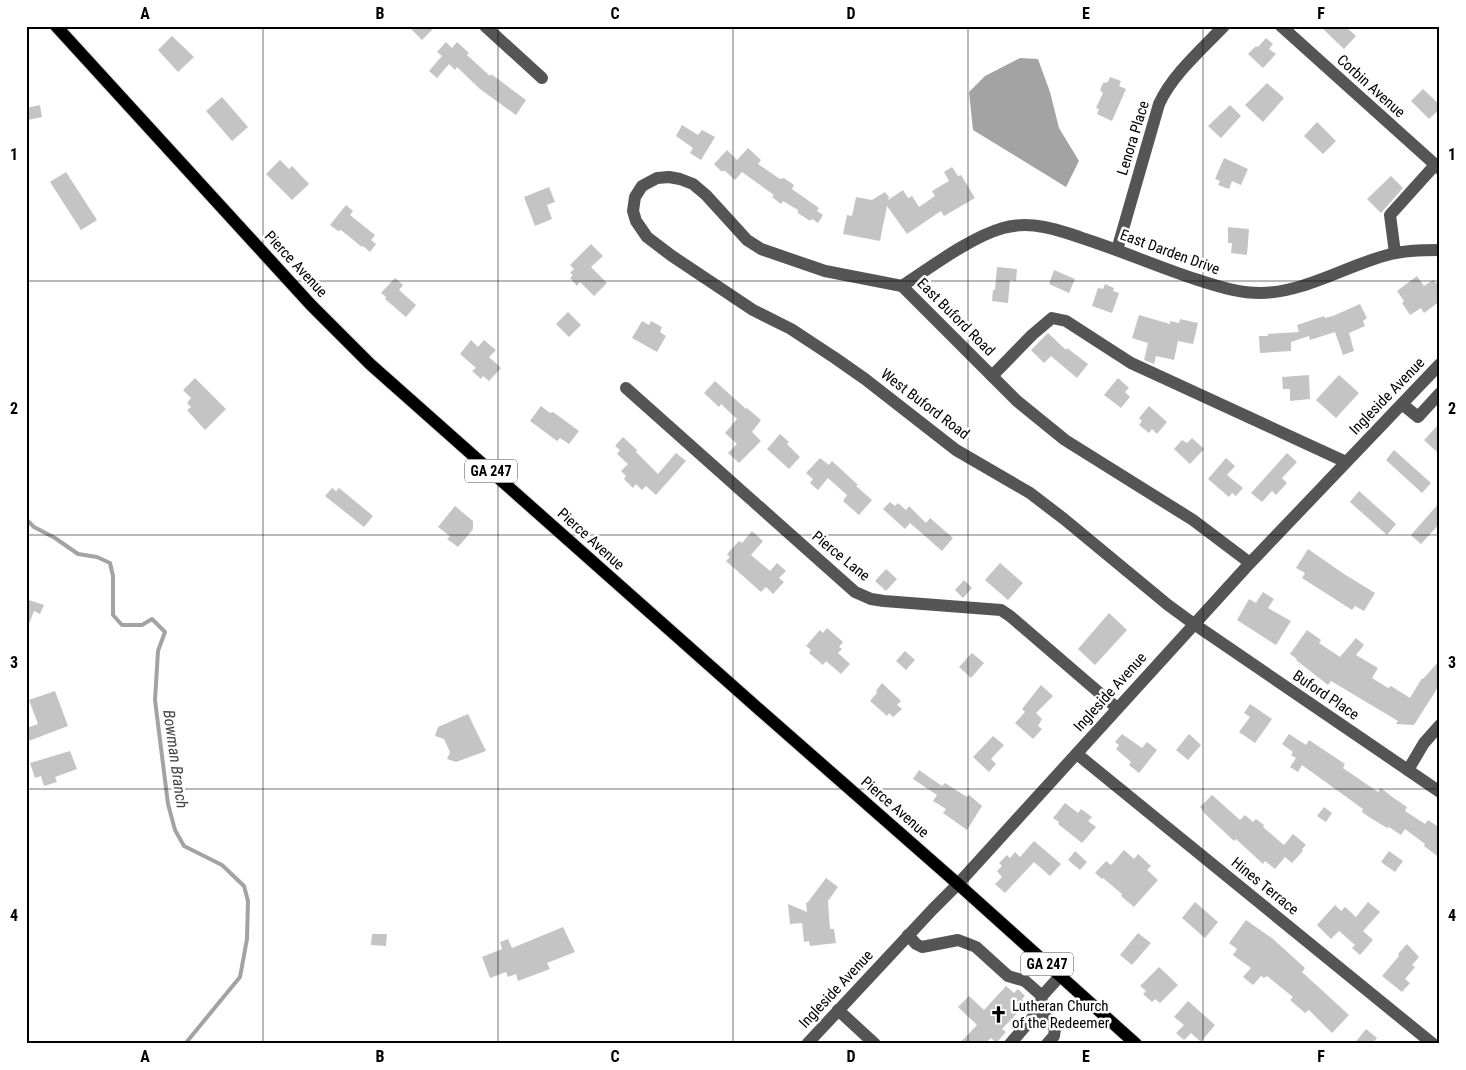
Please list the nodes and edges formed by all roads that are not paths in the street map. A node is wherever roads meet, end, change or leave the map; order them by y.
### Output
1 (56, 26) edge
2 (485, 26) edge
3 (1224, 26) edge
4 (1281, 26) edge
5 (542, 78) dead end
6 (1437, 163) edge
7 (634, 216) joint
8 (1117, 250) junction
9 (1440, 250) edge
10 (1395, 253) junction
11 (902, 286) junction
12 (1438, 370) edge
13 (992, 376) junction
14 (626, 388) dead end
15 (1440, 393) edge
16 (1402, 404) junction
17 (1346, 462) junction
18 (1250, 563) junction
19 (1194, 624) junction
20 (1118, 708) junction
21 (1440, 725) edge
22 (1077, 754) junction
23 (1408, 770) junction
24 (1440, 792) edge
25 (958, 884) junction
26 (908, 935) junction
27 (1060, 976) junction
28 (1042, 996) junction
29 (838, 1010) junction
30 (1040, 1010) junction
31 (807, 1044) edge
32 (875, 1044) edge
33 (1010, 1044) edge
34 (1047, 1044) edge
35 (1136, 1044) edge
36 (1433, 1044) edge

1 - 25 main road, Pierce Avenue / GA 247
2 - 5 street
3 - 8 street, Lenora Place
4 - 6 street, Corbin Avenue
6 - 10 street
7 - 11 street, East Buford Road
7 - 19 street, West Buford Road
8 - 10 street, East Darden Drive
8 - 11 street, East Darden Drive
9 - 10 street, East Darden Drive
11 - 13 street, East Buford Road
12 - 16 street, Ingleside Avenue
13 - 17 street
13 - 18 street, East Buford Road
14 - 20 street, Pierce Lane
15 - 16 street
16 - 17 street, Ingleside Avenue
17 - 18 street, Ingleside Avenue
18 - 19 street, Ingleside Avenue
19 - 20 street, Ingleside Avenue
19 - 23 street, Buford Place
20 - 22 street, Ingleside Avenue
21 - 23 street
22 - 25 street, Ingleside Avenue
22 - 36 street, Hines Terrace
23 - 24 street, Buford Place
25 - 26 street, Ingleside Avenue
25 - 27 main road, Pierce Avenue / GA 247
26 - 28 street
26 - 29 street, Ingleside Avenue
27 - 28 street
27 - 35 main road, Pierce Avenue / GA 247
28 - 30 street
29 - 31 street, Ingleside Avenue
29 - 32 street
30 - 33 street
30 - 34 street

